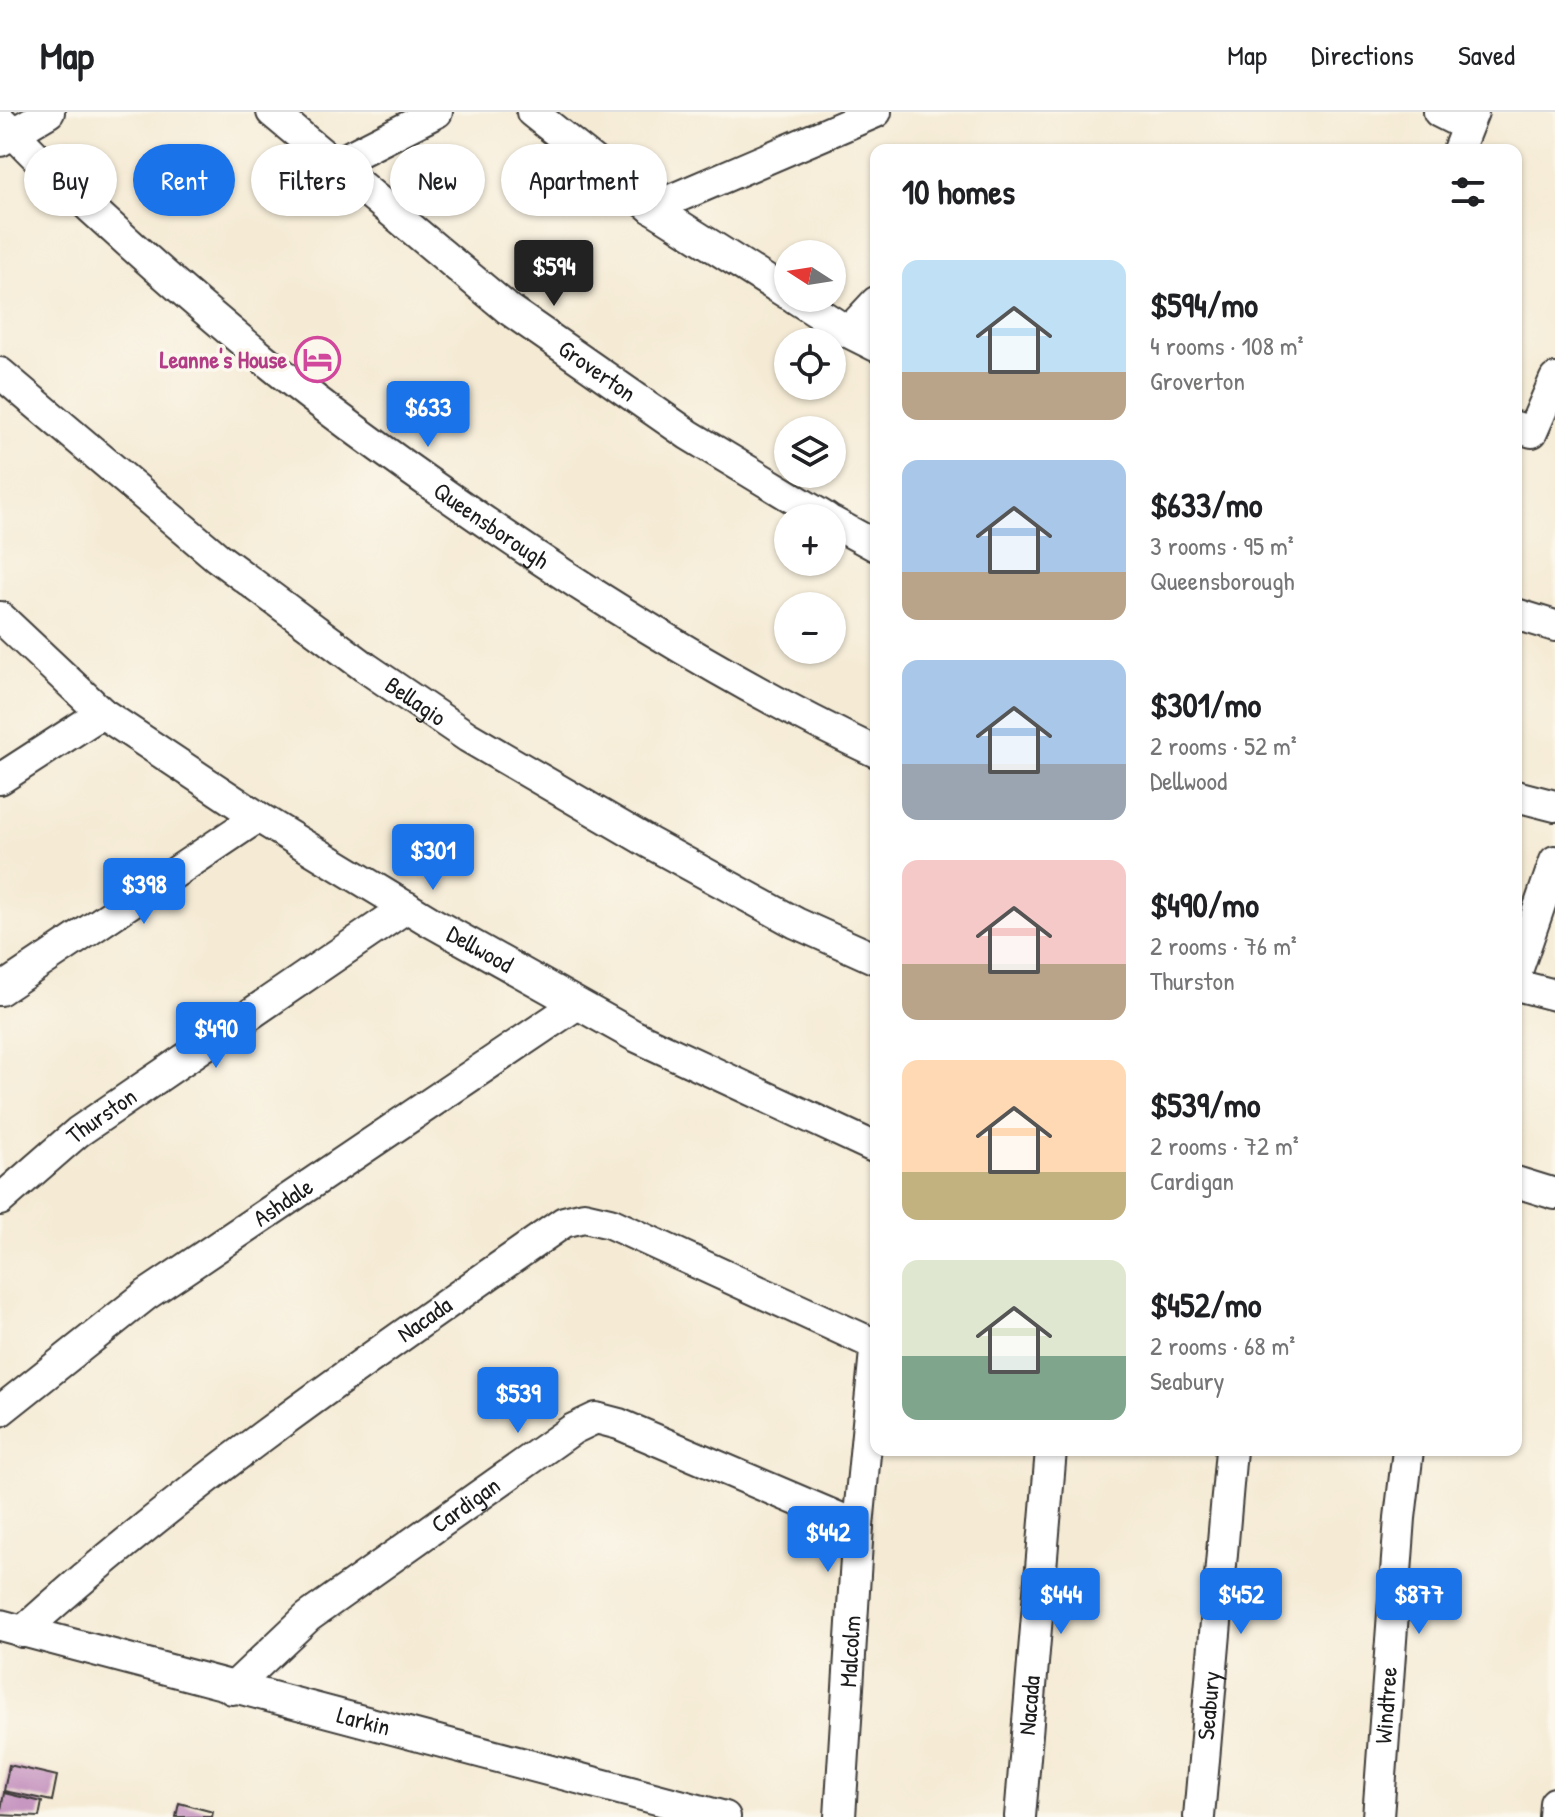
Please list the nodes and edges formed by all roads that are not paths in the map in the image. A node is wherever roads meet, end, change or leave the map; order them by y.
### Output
1 (49, 112) edge
2 (272, 112) edge
3 (437, 112) edge
4 (532, 112) edge
5 (876, 112) edge
6 (1439, 112) edge
7 (1466, 129) edge
8 (4, 131) edge
9 (309, 144) edge
10 (374, 144) edge
11 (572, 144) edge
12 (374, 199) edge
13 (667, 202) edge
14 (665, 216) edge
15 (774, 285) edge
16 (870, 308) edge
17 (817, 312) edge
18 (848, 332) junction
19 (870, 343) edge
20 (0, 373) edge
21 (1555, 379) edge
22 (1522, 429) edge
23 (803, 504) edge
24 (846, 530) edge
25 (870, 543) edge
26 (1522, 616) edge
27 (0, 617) edge
28 (1555, 626) edge
29 (102, 713) junction
30 (870, 749) edge
31 (0, 779) edge
32 (1522, 798) edge
33 (1555, 806) edge
34 (258, 817) junction
35 (1555, 861) edge
36 (407, 907) junction
37 (870, 956) edge
38 (1522, 957) edge
39 (1522, 987) edge
40 (0, 990) edge
41 (1555, 995) edge
42 (576, 1005) junction
43 (870, 1145) edge
44 (1522, 1184) edge
45 (1555, 1194) edge
46 (0, 1200) edge
47 (870, 1340) edge
48 (870, 1404) edge
49 (0, 1411) edge
50 (1050, 1456) edge
51 (1230, 1456) edge
52 (1407, 1456) edge
53 (858, 1526) junction
54 (11, 1629) edge
55 (232, 1689) junction
56 (1555, 1803) edge
57 (725, 1817) edge
58 (840, 1817) edge
59 (1020, 1817) edge
60 (1199, 1817) edge
61 (1378, 1817) edge
62 (1554, 1817) edge

1 - 8 street
2 - 9 street, Groverton
3 - 10 street
4 - 11 street
5 - 13 street
6 - 7 street
8 - 30 street, Queensborough
12 - 23 street, Groverton
14 - 15 street
16 - 18 street
17 - 18 street
18 - 19 street
20 - 37 street, Bellagio
21 - 22 street
24 - 25 street
26 - 28 street
27 - 29 street, Dellwood
29 - 31 street
29 - 34 street, Dellwood
32 - 33 street
34 - 36 street, Dellwood
34 - 40 street
35 - 38 street
36 - 42 street, Dellwood
36 - 46 street, Thurston
39 - 41 street
42 - 43 street, Dellwood
42 - 49 street, Ashdale
44 - 45 street
47 - 54 street, Nacada
48 - 53 street, Malcolm
50 - 59 street, Nacada
51 - 60 street, Seabury
52 - 61 street, Windtree
53 - 55 street, Cardigan
53 - 58 street, Malcolm
54 - 55 street, Larkin
55 - 57 street, Larkin
56 - 62 street

